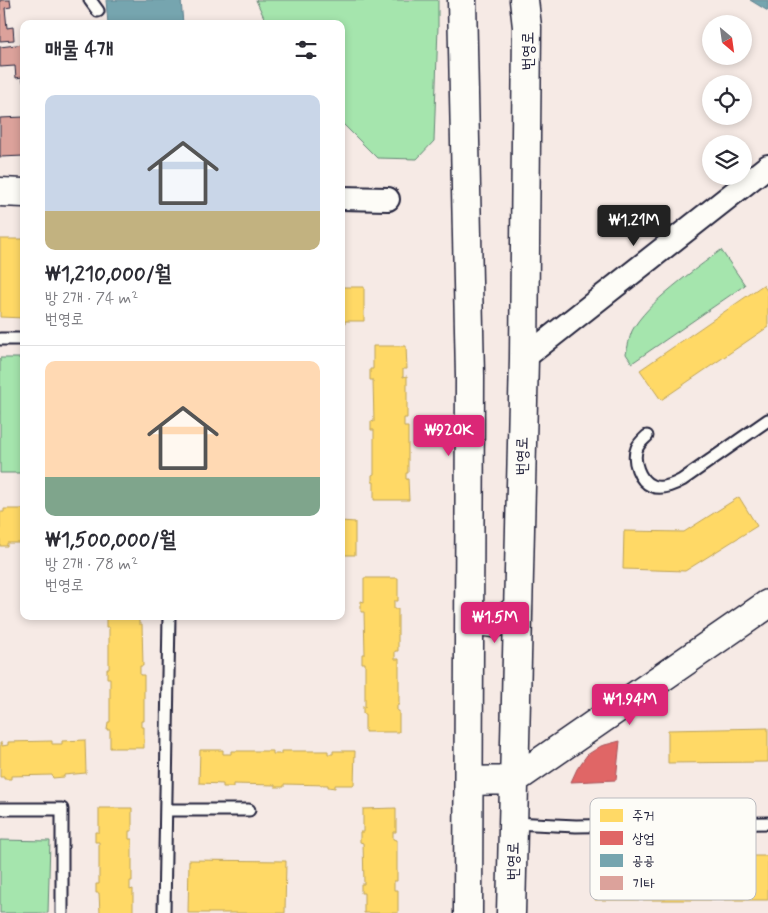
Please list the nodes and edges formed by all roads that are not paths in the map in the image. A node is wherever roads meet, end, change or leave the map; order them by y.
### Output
1 (90, 0) edge
2 (462, 0) edge
3 (524, 0) edge
4 (98, 11) dead end
5 (768, 166) edge
6 (0, 192) edge
7 (20, 193) edge
8 (345, 198) edge
9 (388, 199) dead end
10 (0, 339) edge
11 (20, 339) edge
12 (524, 358) junction
13 (768, 420) edge
14 (647, 436) dead end
15 (768, 604) edge
16 (518, 607) junction
17 (470, 612) junction
18 (169, 620) edge
19 (514, 780) junction
20 (469, 781) junction
21 (0, 809) edge
22 (166, 810) junction
23 (249, 810) dead end
24 (513, 823) junction
25 (590, 826) edge
26 (62, 913) edge
27 (164, 913) edge
28 (468, 913) edge
29 (511, 913) edge

1 - 4 lane
2 - 17 street
3 - 12 street, 번영로
5 - 12 street
6 - 7 street
8 - 9 street
10 - 11 lane
12 - 16 street, 번영로
13 - 14 lane
15 - 19 street
16 - 17 street
16 - 19 street, 번영로
17 - 20 street
18 - 22 lane
19 - 20 street
19 - 24 street, 번영로
20 - 28 street
21 - 26 lane
22 - 23 lane
22 - 27 lane
24 - 25 lane
24 - 29 street, 번영로

